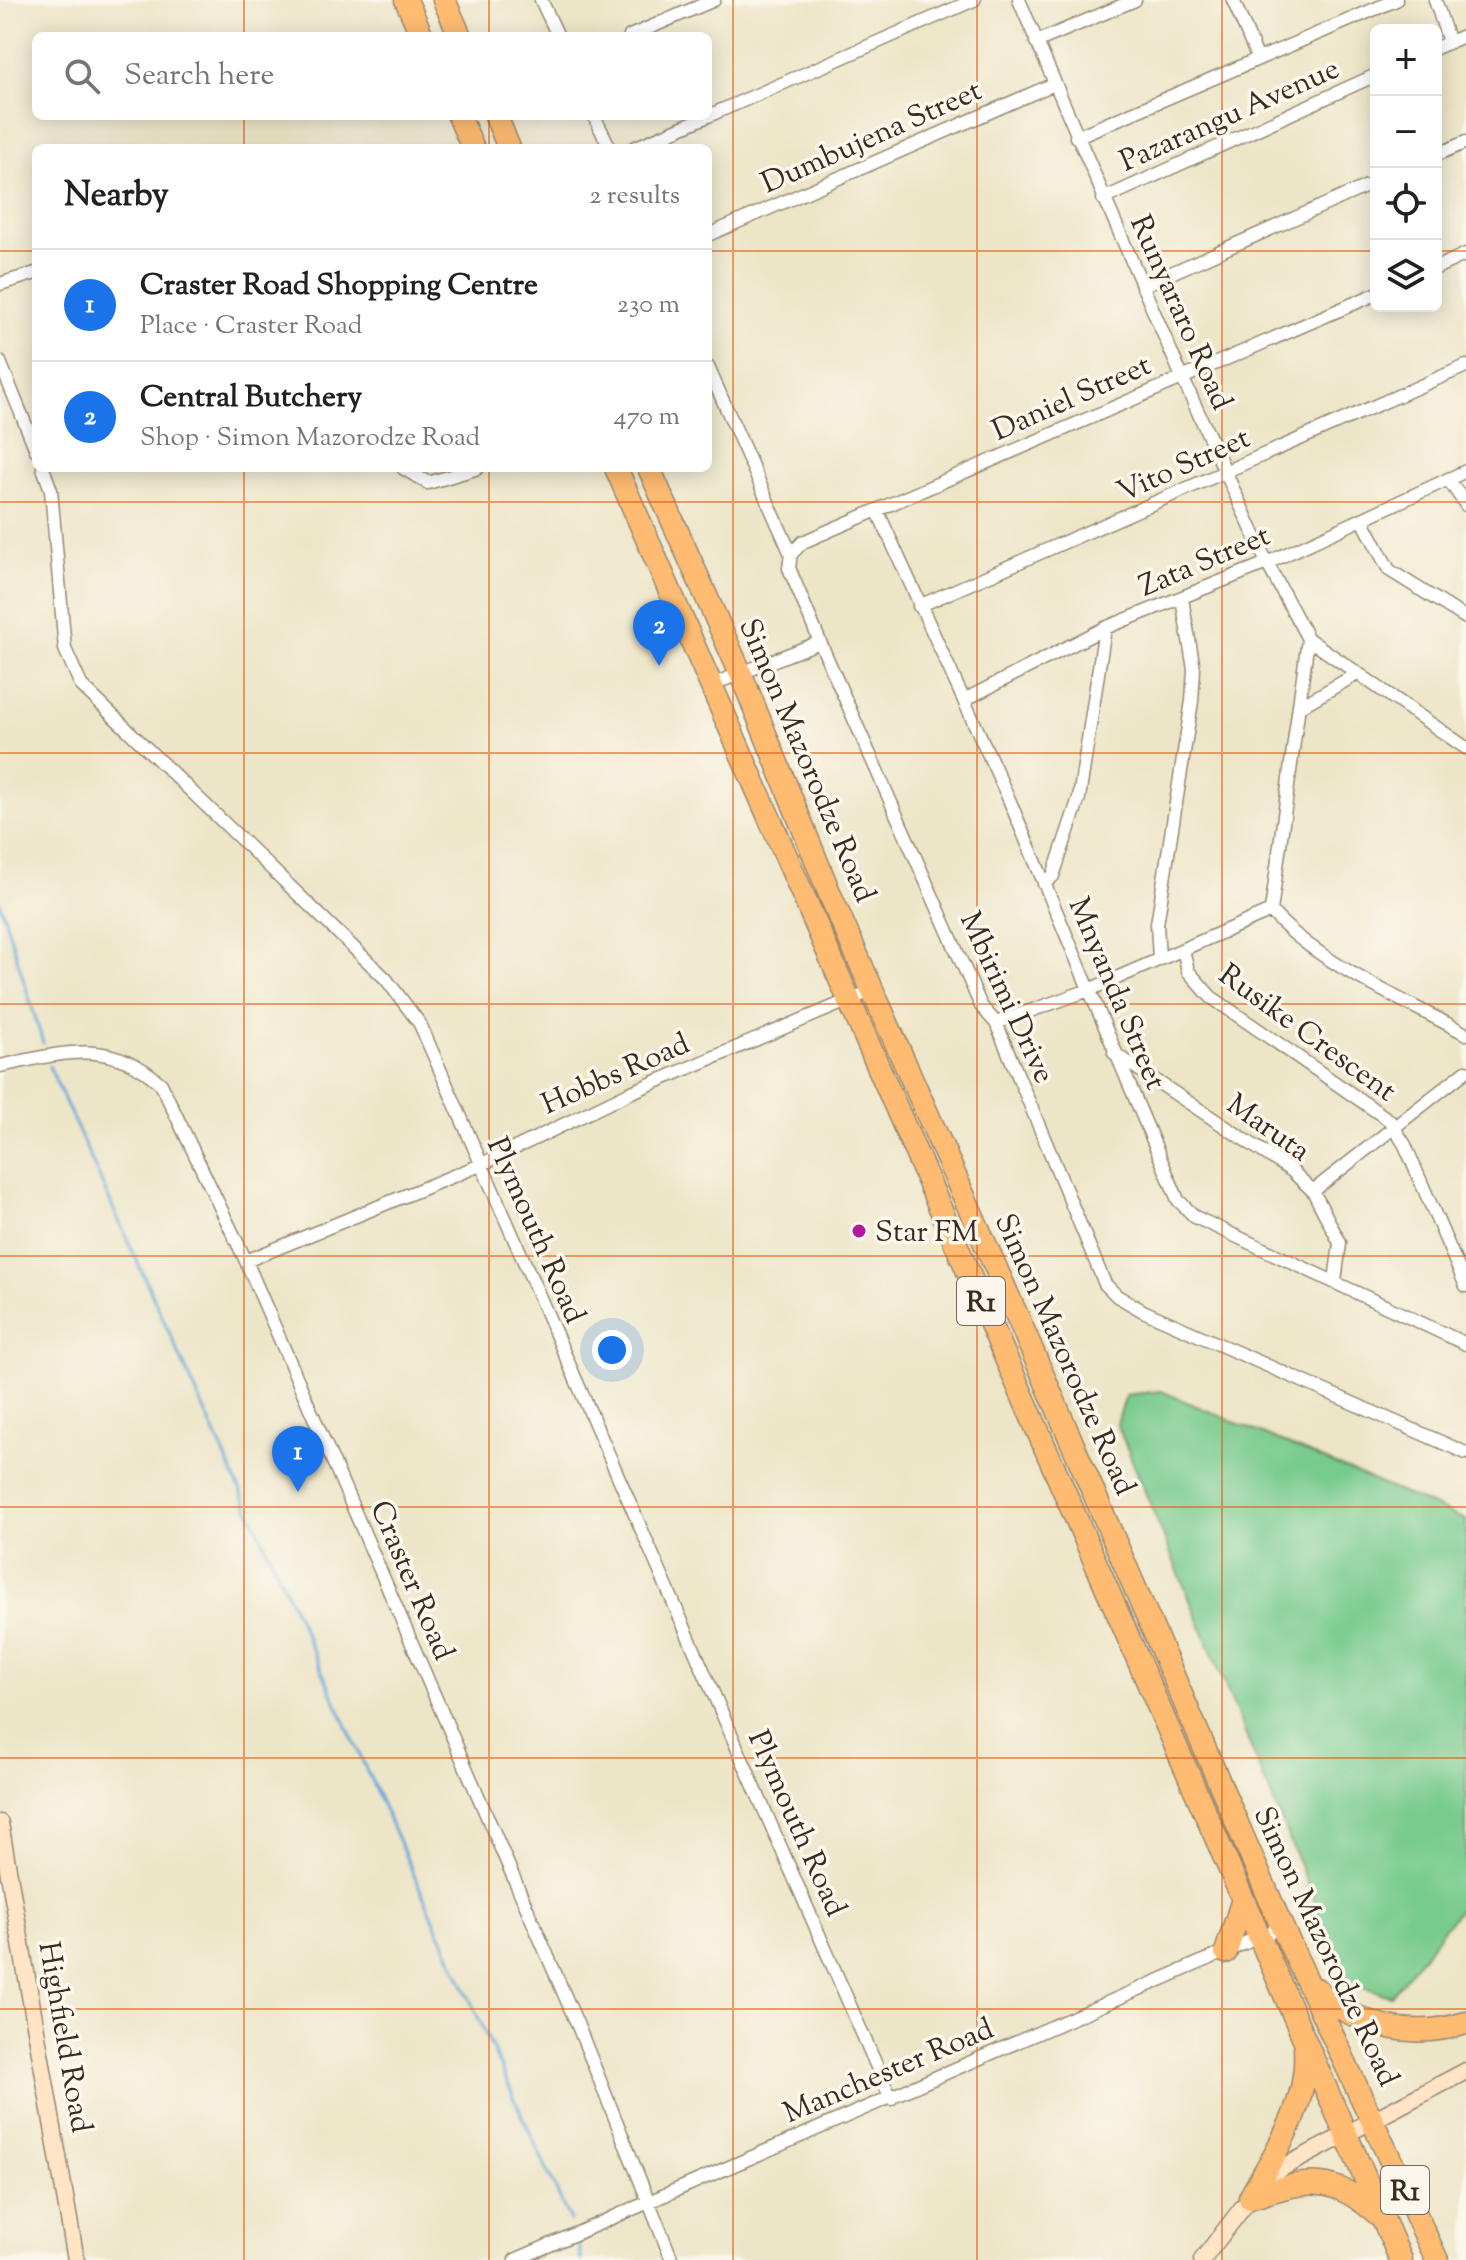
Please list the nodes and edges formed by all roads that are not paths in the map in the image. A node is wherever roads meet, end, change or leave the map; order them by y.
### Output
1 (406, 0) edge
2 (444, 0) edge
3 (541, 0) edge
4 (714, 0) edge
5 (974, 0) edge
6 (1019, 0) edge
7 (1135, 0) edge
8 (1233, 0) edge
9 (1396, 0) edge
10 (1435, 0) edge
11 (420, 32) edge
12 (458, 32) edge
13 (556, 32) edge
14 (639, 32) edge
15 (1466, 35) edge
16 (1036, 42) junction
17 (1449, 42) junction
18 (1442, 45) edge
19 (1258, 59) junction
20 (1370, 78) edge
21 (1054, 84) junction
22 (712, 114) edge
23 (461, 120) edge
24 (498, 120) edge
25 (596, 120) edge
26 (699, 120) edge
27 (1076, 137) junction
28 (1466, 142) edge
29 (471, 144) edge
30 (507, 144) edge
31 (608, 144) edge
32 (643, 144) edge
33 (1442, 152) edge
34 (1370, 185) edge
35 (1103, 199) junction
36 (712, 233) edge
37 (1466, 254) edge
38 (1442, 265) edge
39 (32, 274) edge
40 (0, 284) edge
41 (1142, 286) junction
42 (1370, 297) edge
43 (0, 362) edge
44 (1466, 366) edge
45 (712, 376) edge
46 (1182, 377) junction
47 (32, 440) edge
48 (1466, 471) edge
49 (44, 472) edge
50 (410, 472) edge
51 (465, 472) edge
52 (618, 472) edge
53 (651, 472) edge
54 (1226, 474) junction
55 (1448, 479) junction
56 (1466, 505) edge
57 (877, 510) junction
58 (1362, 519) junction
59 (791, 554) junction
60 (1267, 563) junction
61 (1182, 599) junction
62 (919, 606) junction
63 (1466, 618) edge
64 (1105, 628) junction
65 (1308, 639) junction
66 (820, 642) junction
67 (740, 672) junction
68 (1357, 674) junction
69 (711, 685) junction
70 (964, 700) junction
71 (1301, 706) junction
72 (1466, 748) edge
73 (1044, 884) junction
74 (831, 897) junction
75 (1271, 911) junction
76 (1183, 949) junction
77 (1159, 959) junction
78 (873, 990) junction
79 (1089, 990) junction
80 (850, 1000) junction
81 (996, 1023) junction
82 (1466, 1034) edge
83 (1114, 1053) junction
84 (0, 1066) edge
85 (1466, 1071) edge
86 (1394, 1128) junction
87 (480, 1165) junction
88 (1313, 1191) junction
89 (246, 1261) junction
90 (1335, 1281) junction
91 (1466, 1286) edge
92 (1466, 1344) edge
93 (1466, 1453) edge
94 (0, 1823) edge
95 (1245, 1842) junction
96 (1243, 1899) junction
97 (1282, 1927) junction
98 (1259, 1936) junction
99 (1226, 1952) junction
100 (1309, 1983) junction
101 (1466, 2023) edge
102 (1304, 2031) junction
103 (1466, 2071) edge
104 (891, 2099) junction
105 (1361, 2127) junction
106 (1250, 2198) junction
107 (649, 2200) junction
108 (1381, 2216) junction
109 (76, 2260) edge
110 (515, 2260) edge
111 (672, 2260) edge
112 (1202, 2260) edge
113 (1401, 2260) edge
114 (1437, 2260) edge

1 - 11 highway
2 - 12 highway
3 - 13 street
4 - 14 street
5 - 22 street
6 - 16 street, Runyararo Road
7 - 16 street
8 - 19 street
9 - 19 street
10 - 17 street
15 - 17 street
16 - 21 street, Runyararo Road
17 - 18 street
19 - 27 street
20 - 35 street, Pazarangu Avenue
21 - 27 street, Runyararo Road
21 - 36 street, Dumbujena Street
23 - 29 highway
24 - 30 highway
25 - 31 street
26 - 32 street
27 - 35 street, Runyararo Road
28 - 33 street
34 - 41 street
35 - 41 street, Runyararo Road
37 - 38 street
39 - 40 street
41 - 46 street, Runyararo Road
42 - 46 street, Daniel Street
43 - 47 street
44 - 54 street, Vito Street
45 - 59 street, Mbirimi Drive
46 - 54 street, Runyararo Road
46 - 57 street, Daniel Street
48 - 55 street, Zata Street
49 - 87 street, Plymouth Road
50 - 51 street
52 - 69 highway, Simon Mazorodze Road / R1
53 - 67 highway, Simon Mazorodze Road / R1
54 - 60 street, Runyararo Road
54 - 62 street, Vito Street
55 - 56 street
55 - 58 street, Zata Street
57 - 59 street, Daniel Street
57 - 62 street, Mnyanda Street
58 - 60 street, Zata Street
58 - 63 street
59 - 66 street, Mbirimi Drive
60 - 61 street, Zata Street
60 - 65 street, Runyararo Road
61 - 64 street, Zata Street
61 - 77 street
62 - 70 street, Mnyanda Street
64 - 70 street, Zata Street
64 - 73 street
65 - 68 street
65 - 71 street
66 - 67 street
66 - 81 street, Mbirimi Drive
67 - 69 street
67 - 74 highway, Simon Mazorodze Road / R1
68 - 71 street
68 - 72 street
69 - 80 highway, Simon Mazorodze Road / R1
70 - 73 street, Mnyanda Street
71 - 75 street
73 - 79 street, Mnyanda Street
74 - 78 highway, Simon Mazorodze Road / R1
74 - 80 highway
75 - 76 street
75 - 82 street
76 - 77 street
76 - 86 street, Rusike Crescent
77 - 79 street
78 - 80 street, Hobbs Road
78 - 95 highway, Simon Mazorodze Road / R1
79 - 81 street
79 - 83 street, Mnyanda Street
80 - 87 street, Hobbs Road
80 - 96 highway, Simon Mazorodze Road / R1
81 - 93 street, Mbirimi Drive
83 - 88 street, Maruta
83 - 90 street, Mnyanda Street
84 - 89 street, Craster Road
85 - 86 street
86 - 88 street
86 - 91 street, Rusike Crescent
87 - 89 street, Hobbs Road
87 - 104 street, Plymouth Road
88 - 90 street, Maruta
89 - 107 street, Craster Road
90 - 92 street, Mnyanda Street
94 - 109 street, Highfield Road
95 - 97 highway, Simon Mazorodze Road / R1
95 - 98 highway
96 - 98 highway, Simon Mazorodze Road / R1
96 - 99 highway
97 - 98 street, Manchester Road
97 - 100 highway, Simon Mazorodze Road / R1
98 - 99 street, Manchester Road
98 - 102 highway, Simon Mazorodze Road / R1
99 - 104 street, Manchester Road
100 - 101 highway
100 - 105 highway, Simon Mazorodze Road / R1
102 - 105 highway, Simon Mazorodze Road / R1
102 - 106 highway
103 - 105 street
104 - 107 street, Manchester Road
105 - 106 street
105 - 108 highway, Simon Mazorodze Road / R1
105 - 114 highway, Simon Mazorodze Road / R1
106 - 108 highway
106 - 112 street
107 - 110 street, Manchester Road
107 - 111 street, Craster Road
108 - 113 highway, Simon Mazorodze Road / R1

